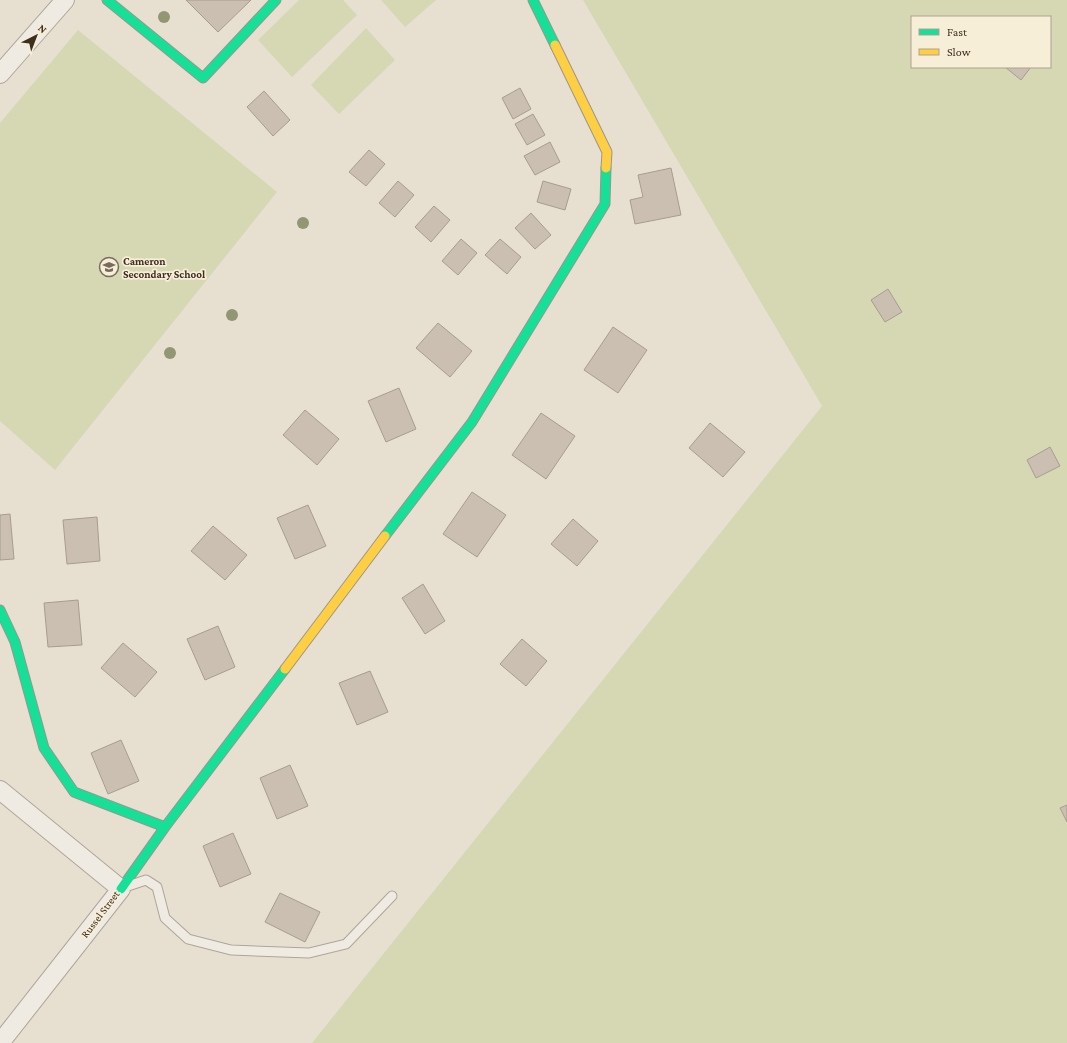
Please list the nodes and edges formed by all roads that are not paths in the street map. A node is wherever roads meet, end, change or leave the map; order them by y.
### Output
1 (65, 0) edge
2 (107, 0) edge
3 (276, 0) edge
4 (533, 0) edge
5 (0, 74) edge
6 (0, 610) edge
7 (0, 790) edge
8 (165, 827) junction
9 (121, 889) junction
10 (392, 896) dead end
11 (0, 1043) edge

1 - 5 street
2 - 3 street
4 - 8 street
6 - 8 street
7 - 9 street, Russel Street
8 - 9 street
9 - 10 lane
9 - 11 street, Russel Street

